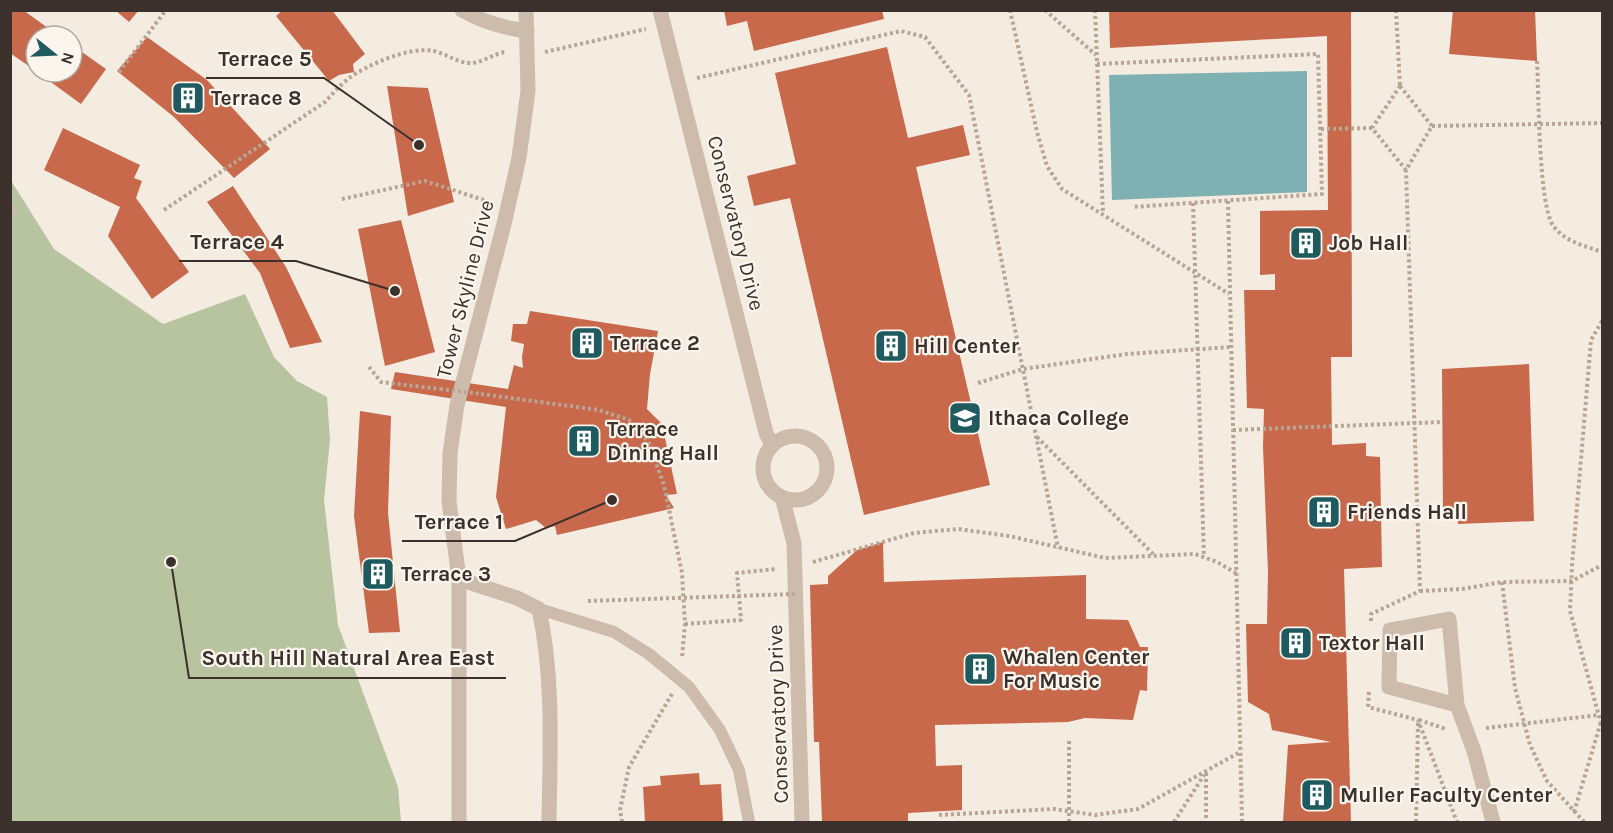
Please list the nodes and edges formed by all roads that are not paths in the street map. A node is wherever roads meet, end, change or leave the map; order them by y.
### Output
1 (462, 10) edge
2 (526, 10) edge
3 (662, 18) edge
4 (527, 31) junction
5 (772, 445) junction
6 (782, 497) junction
7 (459, 579) junction
8 (539, 609) junction
9 (1457, 705) junction
10 (459, 822) edge
11 (549, 822) edge
12 (749, 822) edge
13 (802, 822) edge
14 (1493, 822) edge

1 - 4 street
2 - 4 street, Tower Skyline Drive
3 - 5 street, Conservatory Drive
4 - 7 street, Tower Skyline Drive
5 - 6 street
5 - 6 street
6 - 13 street, Conservatory Drive
7 - 8 street
7 - 10 street, Tower Skyline Drive
8 - 11 street
8 - 12 lane
9 - 9 street
9 - 14 street

